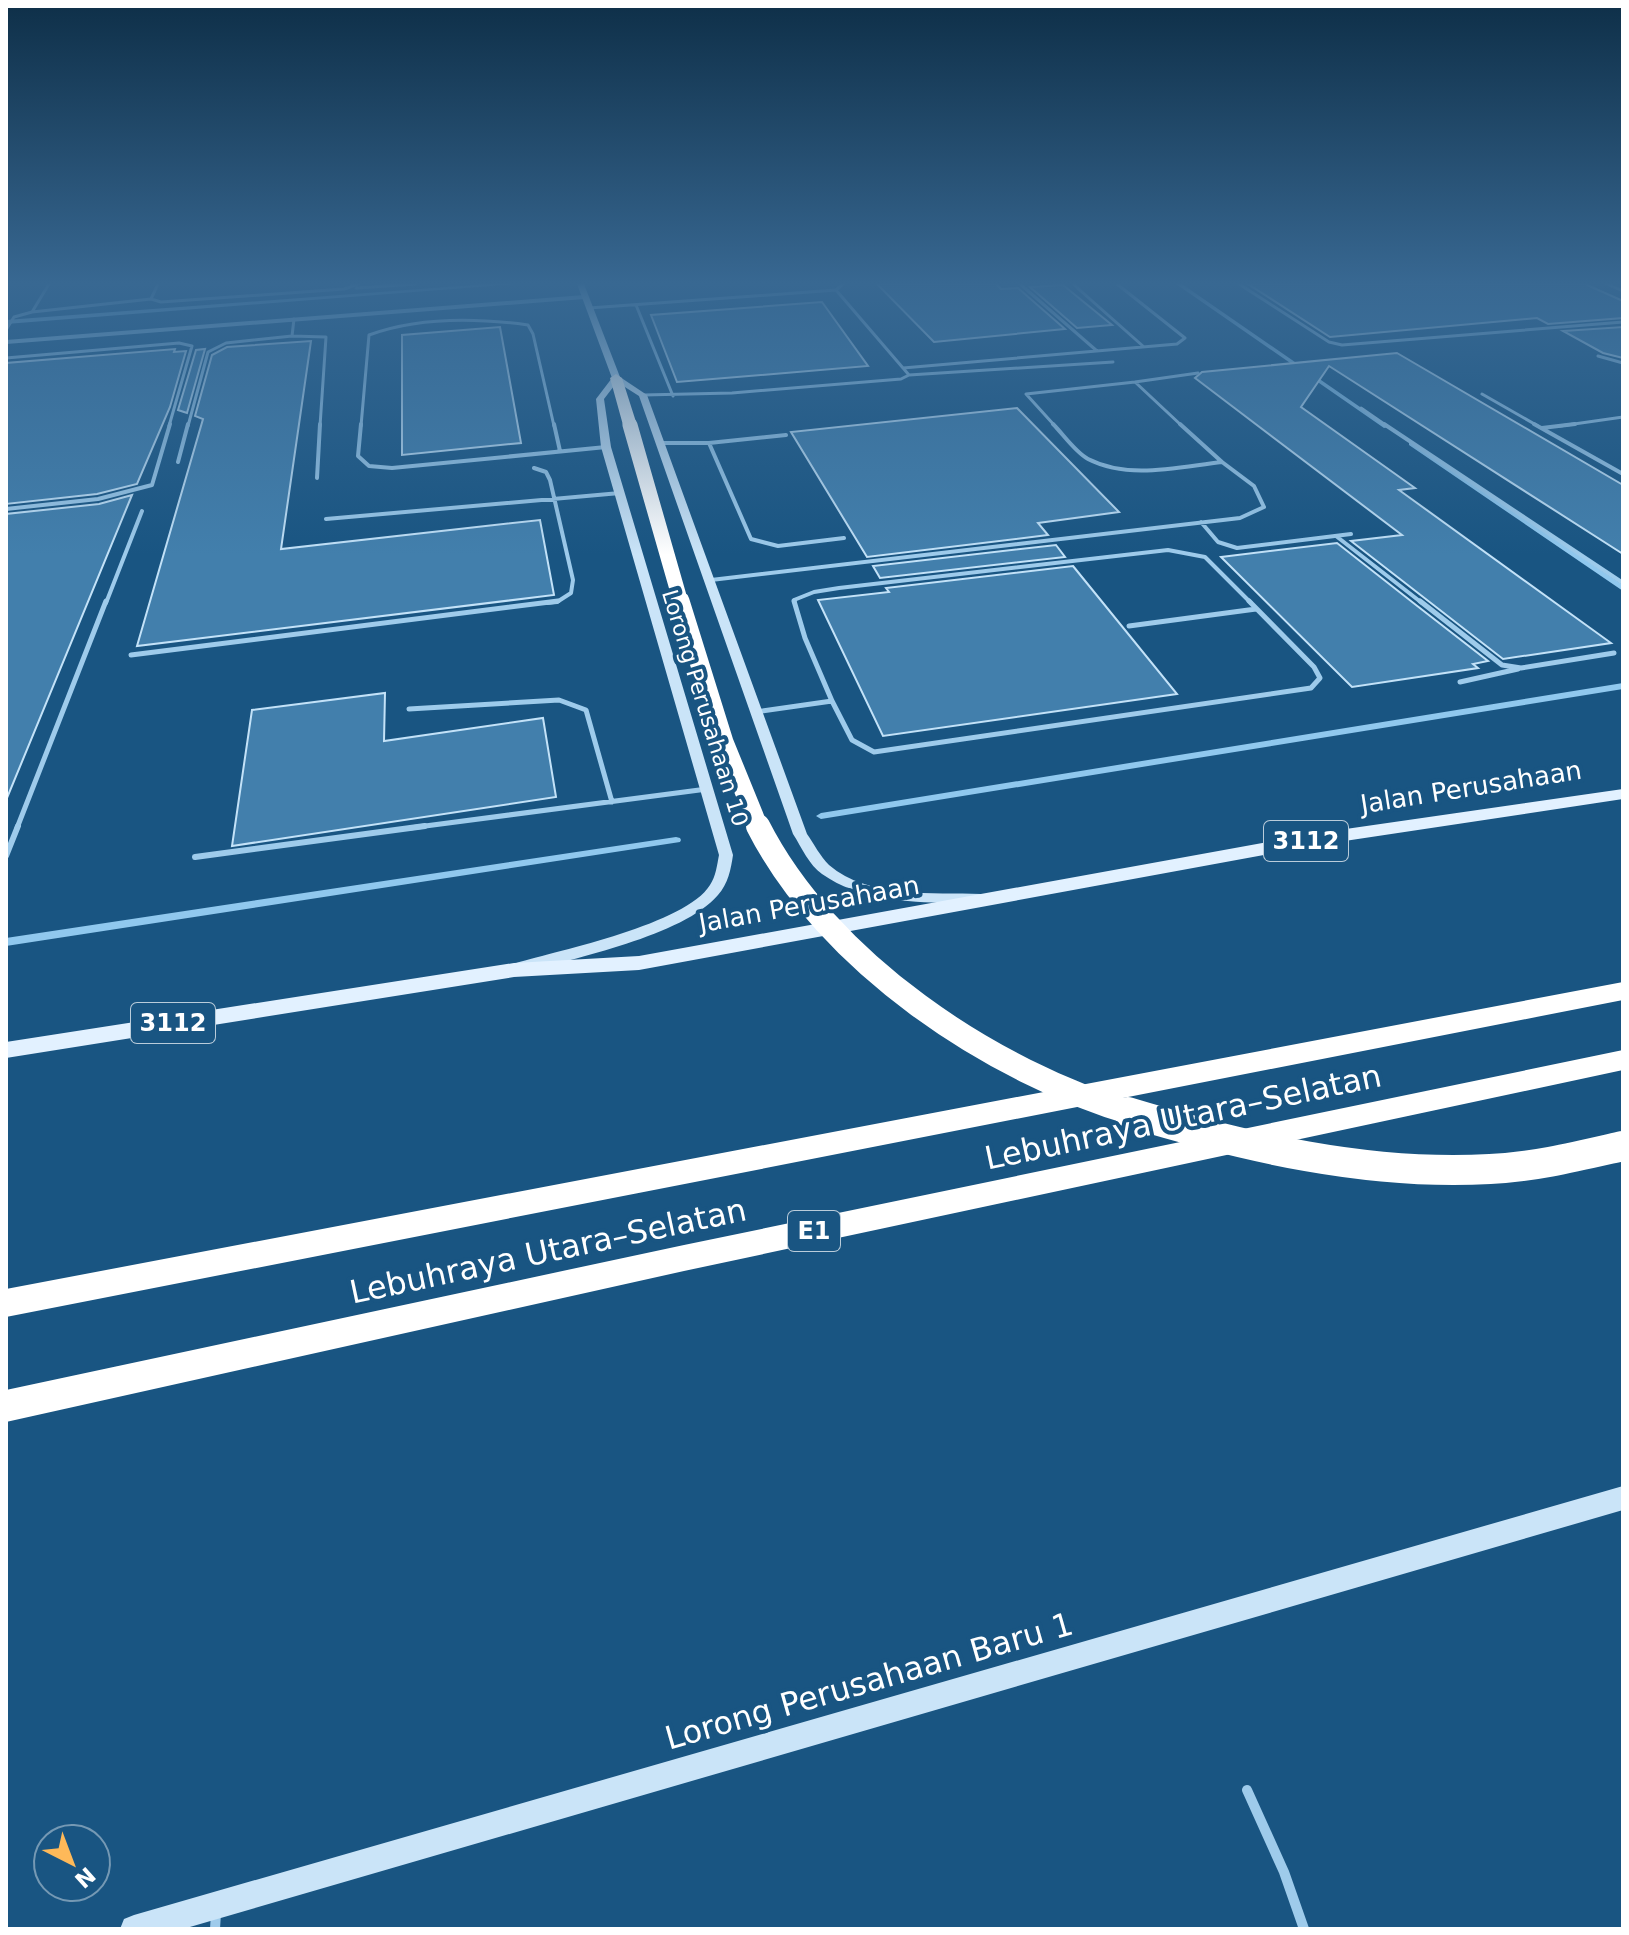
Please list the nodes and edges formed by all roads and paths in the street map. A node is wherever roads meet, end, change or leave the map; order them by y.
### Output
1 (184, 374) edge
2 (202, 374) edge
3 (324, 374) edge
4 (365, 374) edge
5 (542, 374) edge
6 (615, 374) edge
7 (664, 374) edge
8 (920, 374) edge
9 (1189, 374) edge
10 (909, 375) joint
11 (616, 378) junction
12 (1135, 382) junction
13 (1482, 394) dead end
14 (643, 395) junction
15 (673, 396) junction
16 (1361, 408) dead end
17 (1623, 417) edge
18 (1542, 428) junction
19 (786, 435) dead end
20 (661, 443) junction
21 (709, 443) junction
22 (606, 447) junction
23 (560, 451) junction
24 (178, 462) dead end
25 (1222, 462) junction
26 (534, 468) dead end
27 (1623, 474) edge
28 (317, 478) dead end
29 (620, 493) junction
30 (557, 500) junction
31 (6, 509) edge
32 (142, 511) dead end
33 (326, 519) dead end
34 (1201, 522) junction
35 (1351, 534) dead end
36 (1336, 536) junction
37 (844, 538) dead end
38 (711, 580) junction
39 (1623, 583) edge
40 (1256, 609) junction
41 (1129, 626) dead end
42 (1614, 653) dead end
43 (131, 655) dead end
44 (1521, 668) junction
45 (1460, 682) dead end
46 (832, 701) junction
47 (409, 709) dead end
48 (755, 712) junction
49 (707, 789) junction
50 (1622, 793) edge
51 (612, 802) junction
52 (6, 856) edge
53 (195, 857) dead end
54 (995, 900) junction
55 (514, 970) junction
56 (1623, 991) edge
57 (6, 1050) edge
58 (1623, 1060) edge
59 (1623, 1146) edge
60 (6, 1303) edge
61 (6, 1406) edge
62 (1623, 1498) edge
63 (1247, 1790) dead end
64 (215, 1917) edge
65 (134, 1929) edge
66 (1304, 1929) edge

1 - 31 lane
2 - 24 lane
3 - 28 lane
4 - 23 lane
5 - 23 lane
6 - 11 street
7 - 15 lane
8 - 10 lane
9 - 12 lane
10 - 15 lane
11 - 14 street
11 - 22 street, Lorong Perusahaan 10
11 - 59 highway, bridge
12 - 25 lane
12 - 25 lane
13 - 18 lane
14 - 15 lane
14 - 20 street, Lorong Perusahaan 10
16 - 39 lane
17 - 18 lane
18 - 27 lane
19 - 21 lane
20 - 21 lane
20 - 38 street, Lorong Perusahaan 10
21 - 37 lane
22 - 23 lane
22 - 29 street, Lorong Perusahaan 10
25 - 34 lane
26 - 30 lane
29 - 30 lane
29 - 49 street, Lorong Perusahaan 10
30 - 33 lane
30 - 43 lane
32 - 52 lane
34 - 36 lane
34 - 38 lane
35 - 36 lane
36 - 44 lane
38 - 48 street, Lorong Perusahaan 10
40 - 41 lane
40 - 46 lane
40 - 46 lane
42 - 44 lane
44 - 45 lane
46 - 48 lane
47 - 51 lane
48 - 54 street, Lorong Perusahaan 10
49 - 51 lane
49 - 55 street, Lorong Perusahaan 10
50 - 54 main road, Jalan Perusahaan / 3112
51 - 53 lane
54 - 55 main road, Jalan Perusahaan / 3112
55 - 57 main road, Jalan Perusahaan / 3112
56 - 60 highway, Lebuhraya Utara–Selatan
58 - 61 highway, Lebuhraya Utara–Selatan / E1
62 - 64 street, Lorong Perusahaan Baru 1
63 - 66 lane
64 - 65 street, Lorong Perusahaan Baru 1

